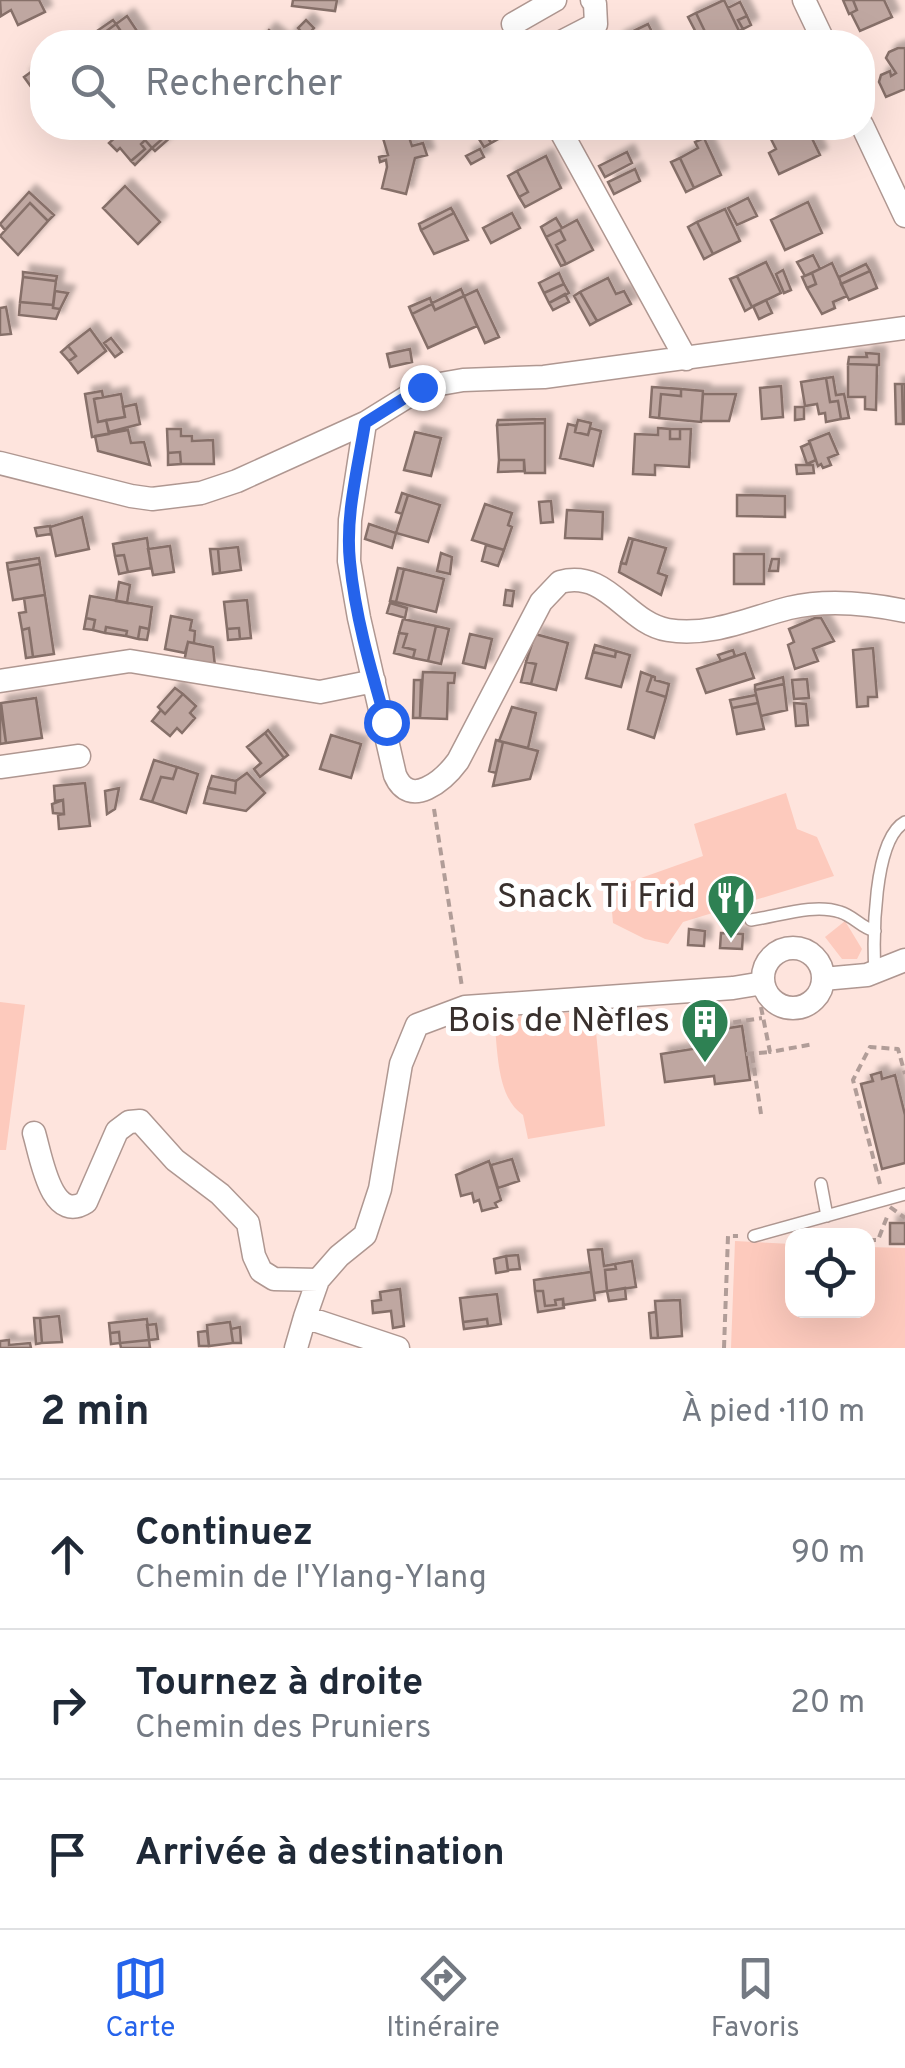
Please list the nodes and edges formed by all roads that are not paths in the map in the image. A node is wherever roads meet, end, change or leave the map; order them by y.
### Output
1 (555, 0) edge
2 (592, 0) edge
3 (804, 0) edge
4 (513, 24) dead end
5 (584, 30) edge
6 (818, 30) edge
7 (567, 140) edge
8 (869, 140) edge
9 (905, 216) edge
10 (905, 328) edge
11 (686, 359) junction
12 (365, 423) junction
13 (0, 463) edge
14 (905, 610) edge
15 (0, 681) edge
16 (374, 682) junction
17 (80, 756) dead end
18 (0, 767) edge
19 (905, 822) edge
20 (752, 920) dead end
21 (876, 931) junction
22 (905, 960) edge
23 (876, 973) junction
24 (823, 980) junction
25 (762, 995) junction
26 (34, 1133) dead end
27 (821, 1184) dead end
28 (905, 1194) edge
29 (827, 1216) junction
30 (754, 1236) road end
31 (318, 1280) junction
32 (305, 1318) junction
33 (296, 1348) edge
34 (398, 1348) edge

1 - 4 street
2 - 5 street
3 - 6 street
7 - 11 street
8 - 9 street
10 - 11 street
11 - 12 street
12 - 13 street
12 - 16 street
14 - 16 street
15 - 16 street
17 - 18 street
19 - 21 lane
20 - 21 lane
21 - 23 lane
22 - 23 street
23 - 24 street
24 - 25 street
24 - 25 street
25 - 31 street
26 - 31 street
27 - 29 lane
28 - 29 lane
29 - 30 lane
31 - 32 street
32 - 33 street
32 - 34 street

